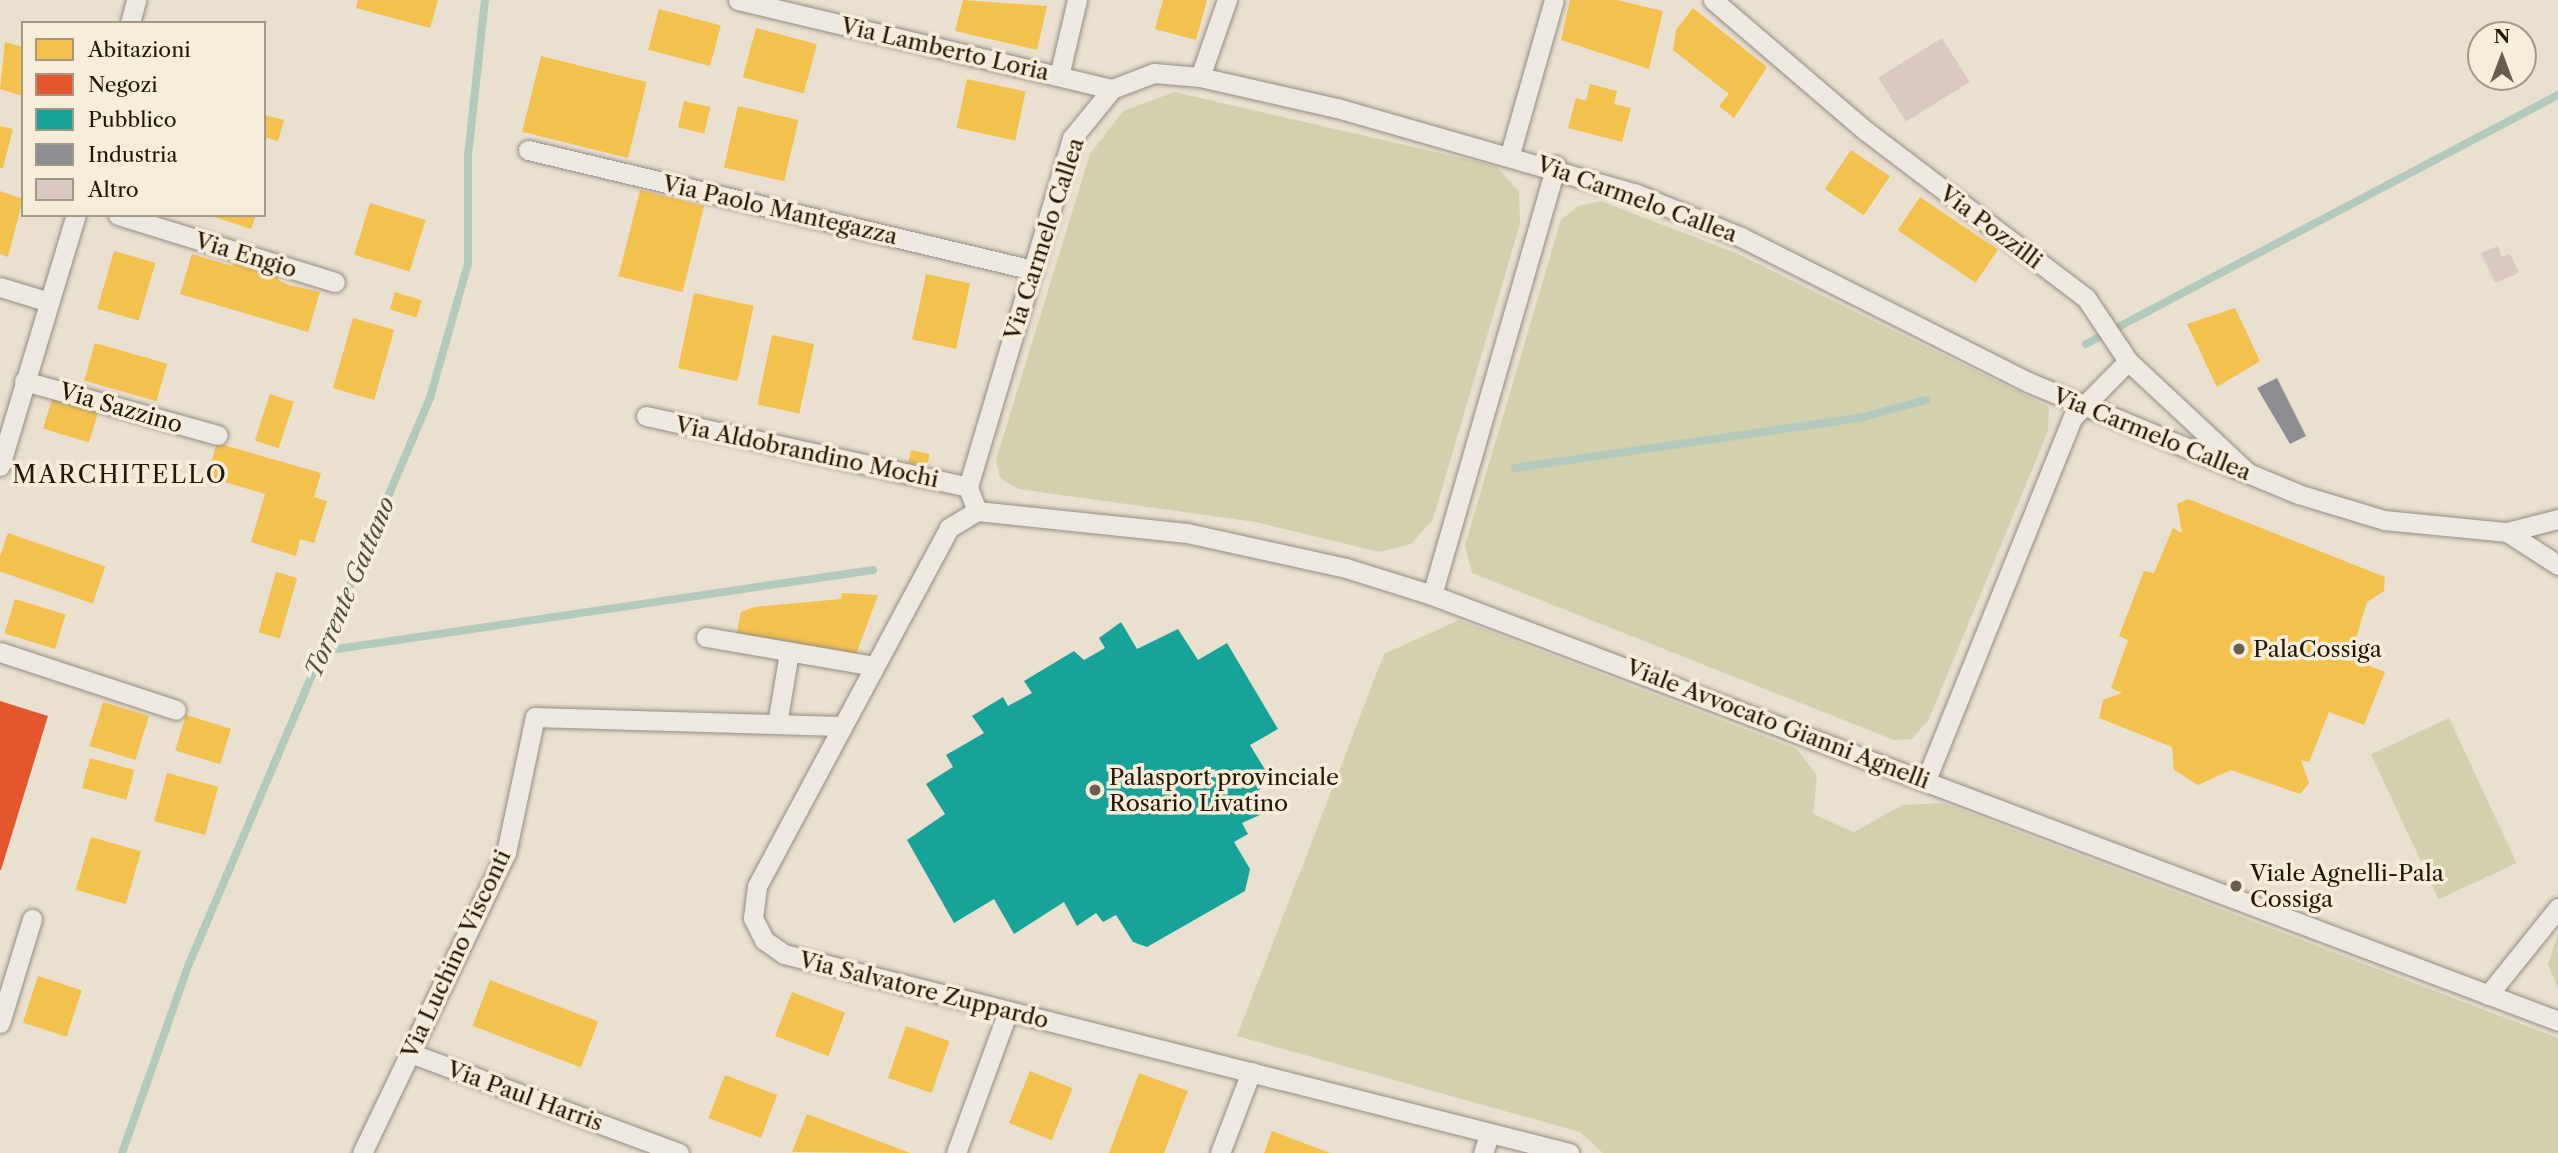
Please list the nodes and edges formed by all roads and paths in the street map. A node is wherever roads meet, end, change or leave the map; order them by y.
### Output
1 (136, 0) edge
2 (738, 0) edge
3 (1077, 0) edge
4 (1227, 0) edge
5 (1554, 0) edge
6 (1713, 0) edge
7 (131, 21) edge
8 (1059, 76) junction
9 (1200, 77) junction
10 (1112, 89) junction
11 (528, 150) dead end
12 (1510, 153) junction
13 (1556, 166) junction
14 (75, 217) edge
15 (124, 217) edge
16 (1032, 271) junction
17 (335, 282) dead end
18 (0, 287) edge
19 (49, 302) junction
20 (2129, 361) junction
21 (24, 381) junction
22 (2082, 406) junction
23 (646, 416) dead end
24 (218, 435) dead end
25 (0, 466) edge
26 (2248, 474) junction
27 (968, 488) junction
28 (977, 511) junction
29 (2558, 519) edge
30 (2507, 532) junction
31 (2558, 565) edge
32 (1432, 594) junction
33 (706, 637) dead end
34 (0, 652) edge
35 (789, 652) junction
36 (874, 666) junction
37 (176, 710) dead end
38 (777, 724) junction
39 (840, 726) junction
40 (1926, 780) junction
41 (2558, 908) edge
42 (32, 919) dead end
43 (2488, 995) junction
44 (1008, 1011) junction
45 (2558, 1021) edge
46 (0, 1023) edge
47 (410, 1053) junction
48 (1251, 1072) junction
49 (1490, 1133) junction
50 (671, 1152) edge
51 (362, 1153) edge
52 (956, 1153) edge
53 (1220, 1153) edge
54 (1483, 1153) edge
55 (1569, 1153) edge

1 - 7 street
2 - 8 street, Via Lamberto Loria
3 - 8 street
4 - 9 street
5 - 12 street
6 - 20 street, Via Pozzilli
8 - 10 street, Via Lamberto Loria
9 - 10 street, Via Carmelo Callea
9 - 12 street, Via Carmelo Callea
10 - 16 street, Via Carmelo Callea
11 - 16 street, Via Paolo Mantegazza
12 - 13 street, Via Carmelo Callea
13 - 22 street, Via Carmelo Callea
13 - 32 street
14 - 19 street
15 - 17 street, Via Engio
16 - 27 street, Via Carmelo Callea
18 - 19 street
19 - 21 street
20 - 22 street
20 - 26 street, Via Pozzilli
21 - 24 street, Via Sazzino
21 - 25 street
22 - 26 street, Via Carmelo Callea
22 - 40 street
23 - 27 street, Via Aldobrandino Mochi
26 - 30 street, Via Carmelo Callea
27 - 28 street
28 - 32 street, Viale Avvocato Gianni Agnelli
28 - 36 street, Via Salvatore Zuppardo
29 - 30 street
30 - 31 street, Via Carmelo Callea
32 - 40 street, Viale Avvocato Gianni Agnelli
33 - 35 street
34 - 37 street
35 - 36 street
35 - 38 street
36 - 39 street, Via Salvatore Zuppardo
38 - 39 street, Via Luchino Visconti
38 - 47 street, Via Luchino Visconti
39 - 44 street, Via Salvatore Zuppardo
40 - 43 street, Viale Avvocato Gianni Agnelli
41 - 43 street
42 - 46 street
43 - 45 street, Viale Avvocato Gianni Agnelli
44 - 48 street, Via Salvatore Zuppardo
44 - 52 street
47 - 50 street, Via Paul Harris
47 - 51 street, Via Luchino Visconti
48 - 49 street, Via Salvatore Zuppardo
48 - 53 street
49 - 54 street
49 - 55 street, Via Salvatore Zuppardo

